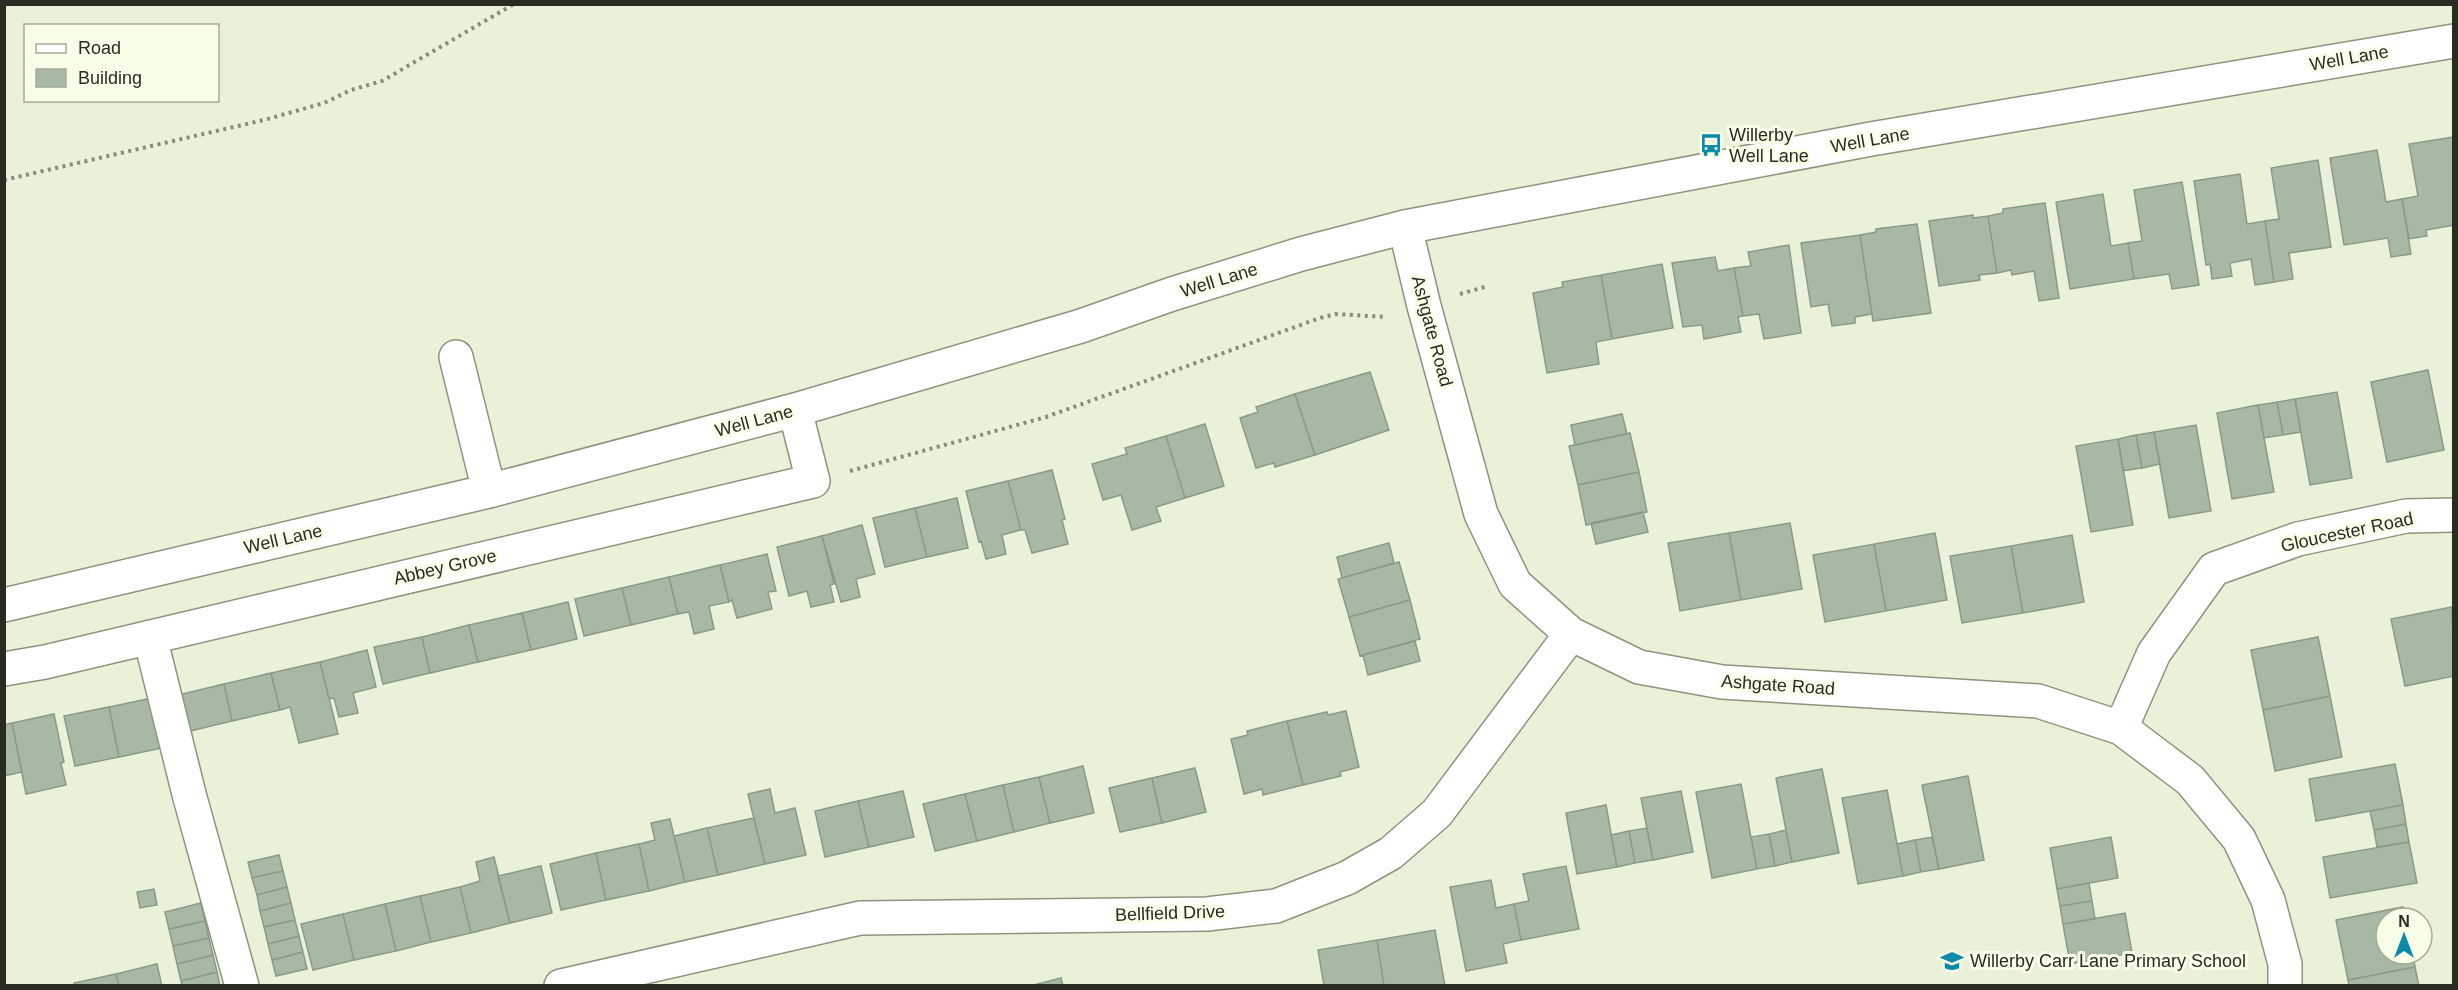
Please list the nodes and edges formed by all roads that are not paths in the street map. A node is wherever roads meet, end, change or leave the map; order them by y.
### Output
1 (2454, 41) edge
2 (1405, 227) junction
3 (456, 357) dead end
4 (795, 410) junction
5 (489, 491) junction
6 (2454, 515) edge
7 (4, 605) edge
8 (1571, 634) junction
9 (150, 637) junction
10 (4, 669) edge
11 (2121, 728) junction
12 (660, 975) edge
13 (242, 986) edge
14 (561, 986) edge
15 (2285, 986) edge

1 - 2 street, Well Lane
2 - 4 street, Well Lane
2 - 8 street, Ashgate Road
3 - 5 street
4 - 5 street, Well Lane
4 - 9 street, Abbey Grove
5 - 7 street, Well Lane
6 - 11 street, Gloucester Road
8 - 11 street, Ashgate Road
8 - 12 street, Bellfield Drive
9 - 10 street, Abbey Grove
9 - 13 street
11 - 15 street, Ashgate Road
12 - 14 street, Bellfield Drive

